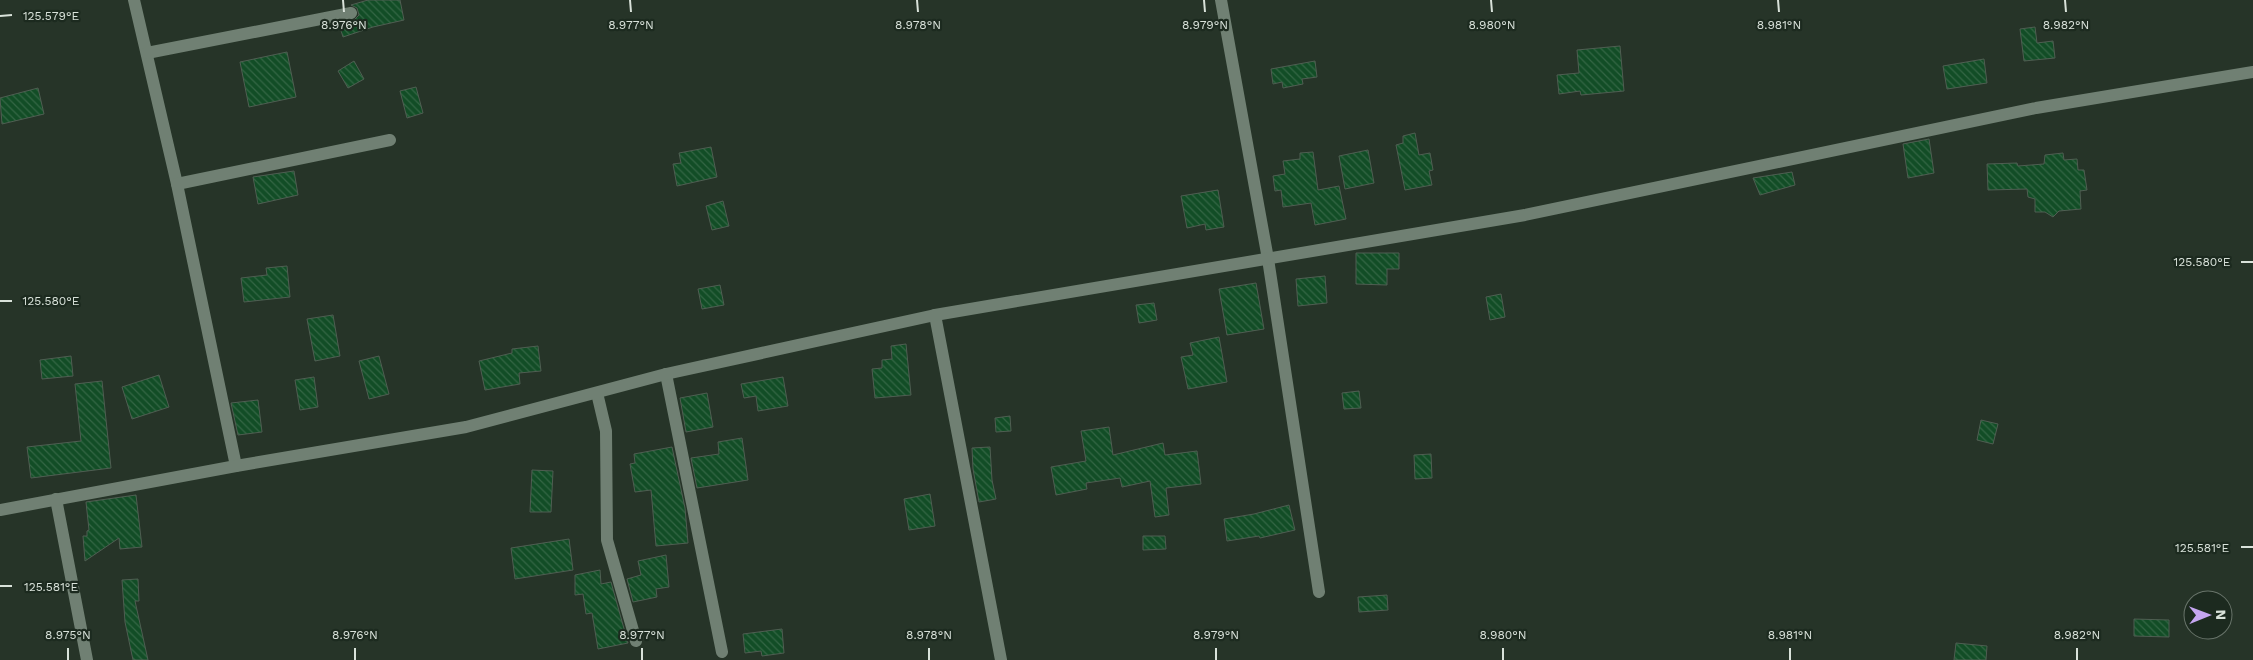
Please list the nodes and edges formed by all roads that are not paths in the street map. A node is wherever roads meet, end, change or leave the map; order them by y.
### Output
1 (134, 0) edge
2 (1221, 0) edge
3 (351, 13) dead end
4 (147, 52) junction
5 (2253, 72) edge
6 (390, 140) dead end
7 (177, 184) junction
8 (1268, 259) junction
9 (935, 315) junction
10 (666, 374) junction
11 (597, 392) junction
12 (236, 466) junction
13 (56, 499) junction
14 (0, 510) edge
15 (1319, 592) dead end
16 (636, 641) dead end
17 (722, 652) dead end
18 (87, 660) edge
19 (1001, 660) edge

1 - 4 street
2 - 8 street
3 - 4 street
4 - 7 street
5 - 8 street
6 - 7 street
7 - 12 street
8 - 9 street
8 - 15 street
9 - 10 street
9 - 19 street
10 - 11 street
10 - 17 street
11 - 12 street
11 - 16 street
12 - 13 street
13 - 14 street
13 - 18 street

